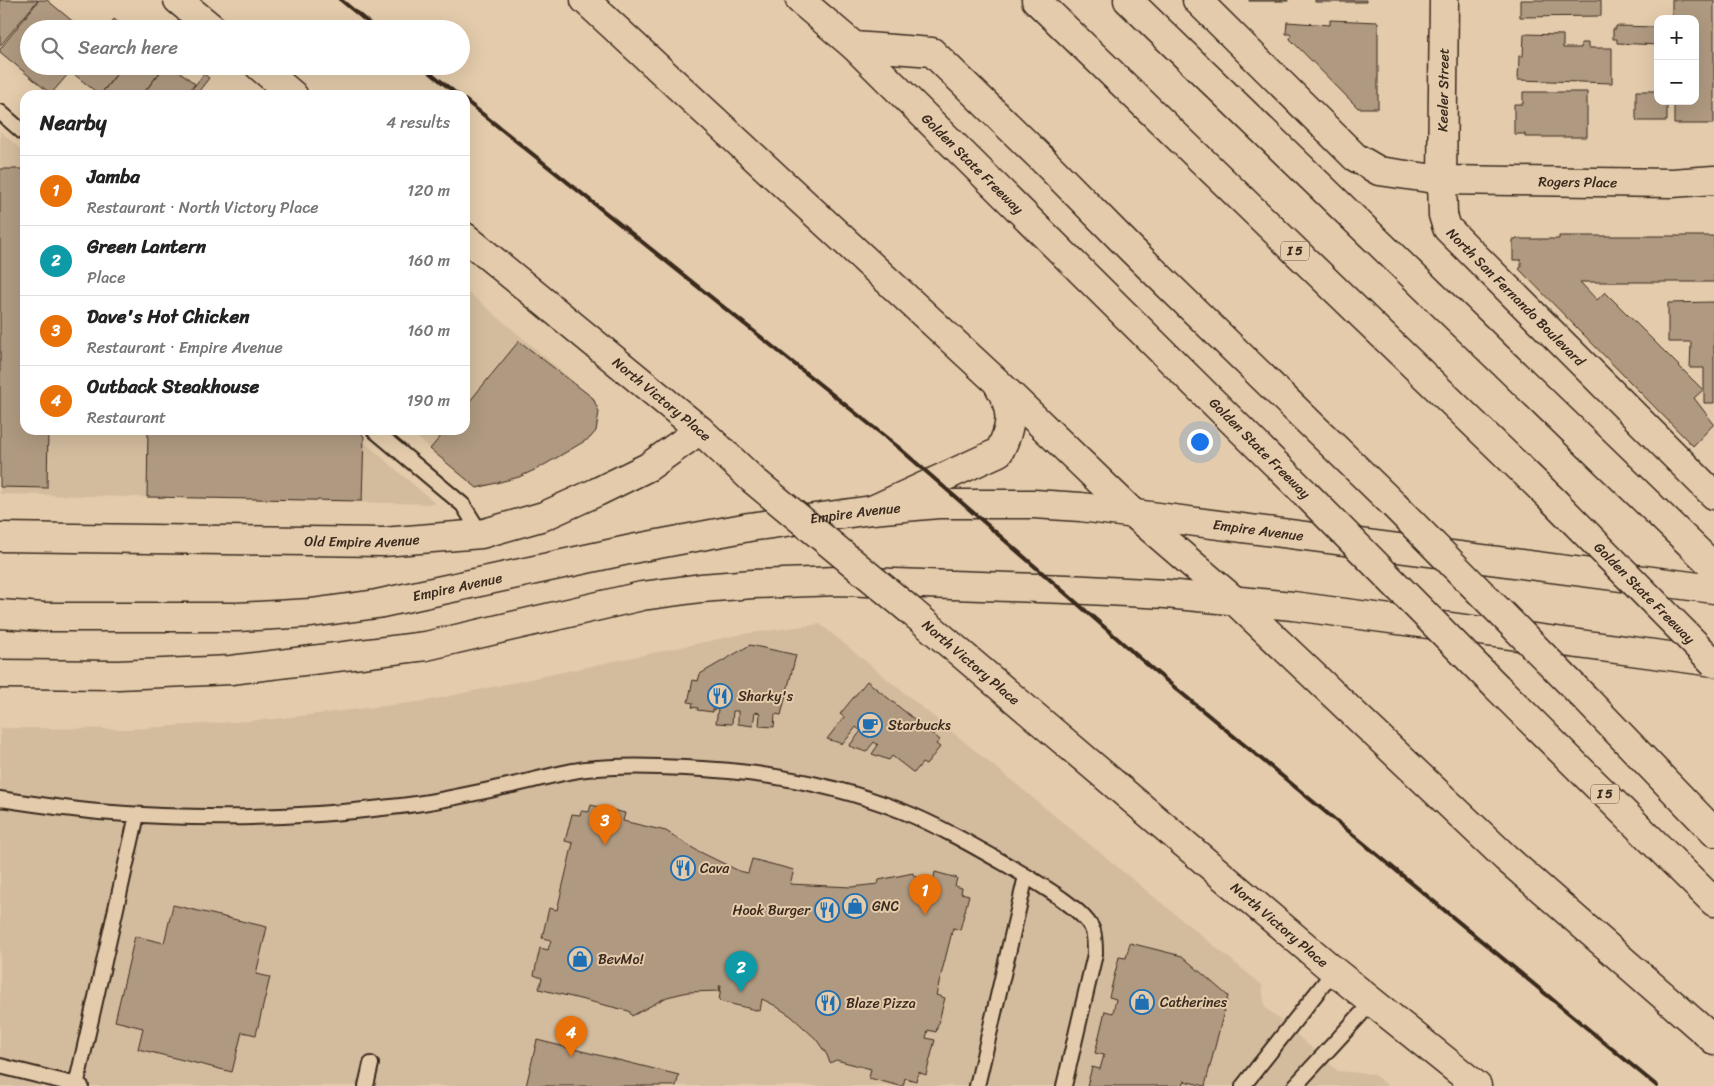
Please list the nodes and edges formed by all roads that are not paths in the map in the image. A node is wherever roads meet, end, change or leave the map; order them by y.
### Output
1 (178, 0) edge
2 (585, 0) edge
3 (800, 0) edge
4 (1036, 0) edge
5 (1128, 0) edge
6 (1444, 0) edge
7 (1200, 1) edge
8 (202, 20) edge
9 (854, 46) junction
10 (270, 75) edge
11 (287, 90) edge
12 (0, 112) edge
13 (20, 130) edge
14 (1442, 180) junction
15 (1714, 180) edge
16 (470, 241) edge
17 (998, 383) junction
18 (700, 430) junction
19 (380, 435) edge
20 (1714, 495) edge
21 (872, 510) junction
22 (1134, 514) junction
23 (481, 534) junction
24 (0, 537) edge
25 (1714, 567) edge
26 (1714, 589) edge
27 (1235, 601) junction
28 (0, 614) edge
29 (1714, 662) edge
30 (0, 674) edge
31 (0, 799) edge
32 (137, 815) junction
33 (1714, 832) edge
34 (1026, 876) junction
35 (1714, 902) edge
36 (1334, 971) junction
37 (1372, 1002) junction
38 (1714, 1040) edge
39 (371, 1064) dead end
40 (0, 1066) edge
41 (78, 1086) edge
42 (366, 1086) edge
43 (977, 1086) edge
44 (1064, 1086) edge
45 (1243, 1086) edge
46 (1295, 1086) edge
47 (1477, 1086) edge

1 - 8 main road
2 - 17 main road
3 - 9 main road, Golden State Freeway / I 5
4 - 29 main road, Golden State Freeway / I 5, bridge
5 - 25 main road
6 - 14 main road, Keeler Street
7 - 14 main road
9 - 33 main road, bridge
9 - 35 main road, Golden State Freeway / I 5, bridge
10 - 11 main road
12 - 13 lane
14 - 15 main road, Rogers Place
14 - 20 main road, North San Fernando Boulevard
16 - 18 main road, North Victory Place
17 - 21 main road
17 - 22 main road
18 - 23 main road, Old Empire Avenue
18 - 36 main road, North Victory Place, bridge
19 - 23 lane
21 - 22 main road, Empire Avenue
21 - 28 main road, Empire Avenue
22 - 26 main road, Empire Avenue
22 - 27 main road
23 - 24 main road, Old Empire Avenue
27 - 29 main road
27 - 30 main road
27 - 38 main road
31 - 32 lane
32 - 34 lane
32 - 41 lane
34 - 43 lane
34 - 44 lane
36 - 37 main road, North Victory Place
36 - 45 lane
37 - 46 lane
37 - 47 main road, North Victory Place
39 - 42 lane
40 - 41 lane

